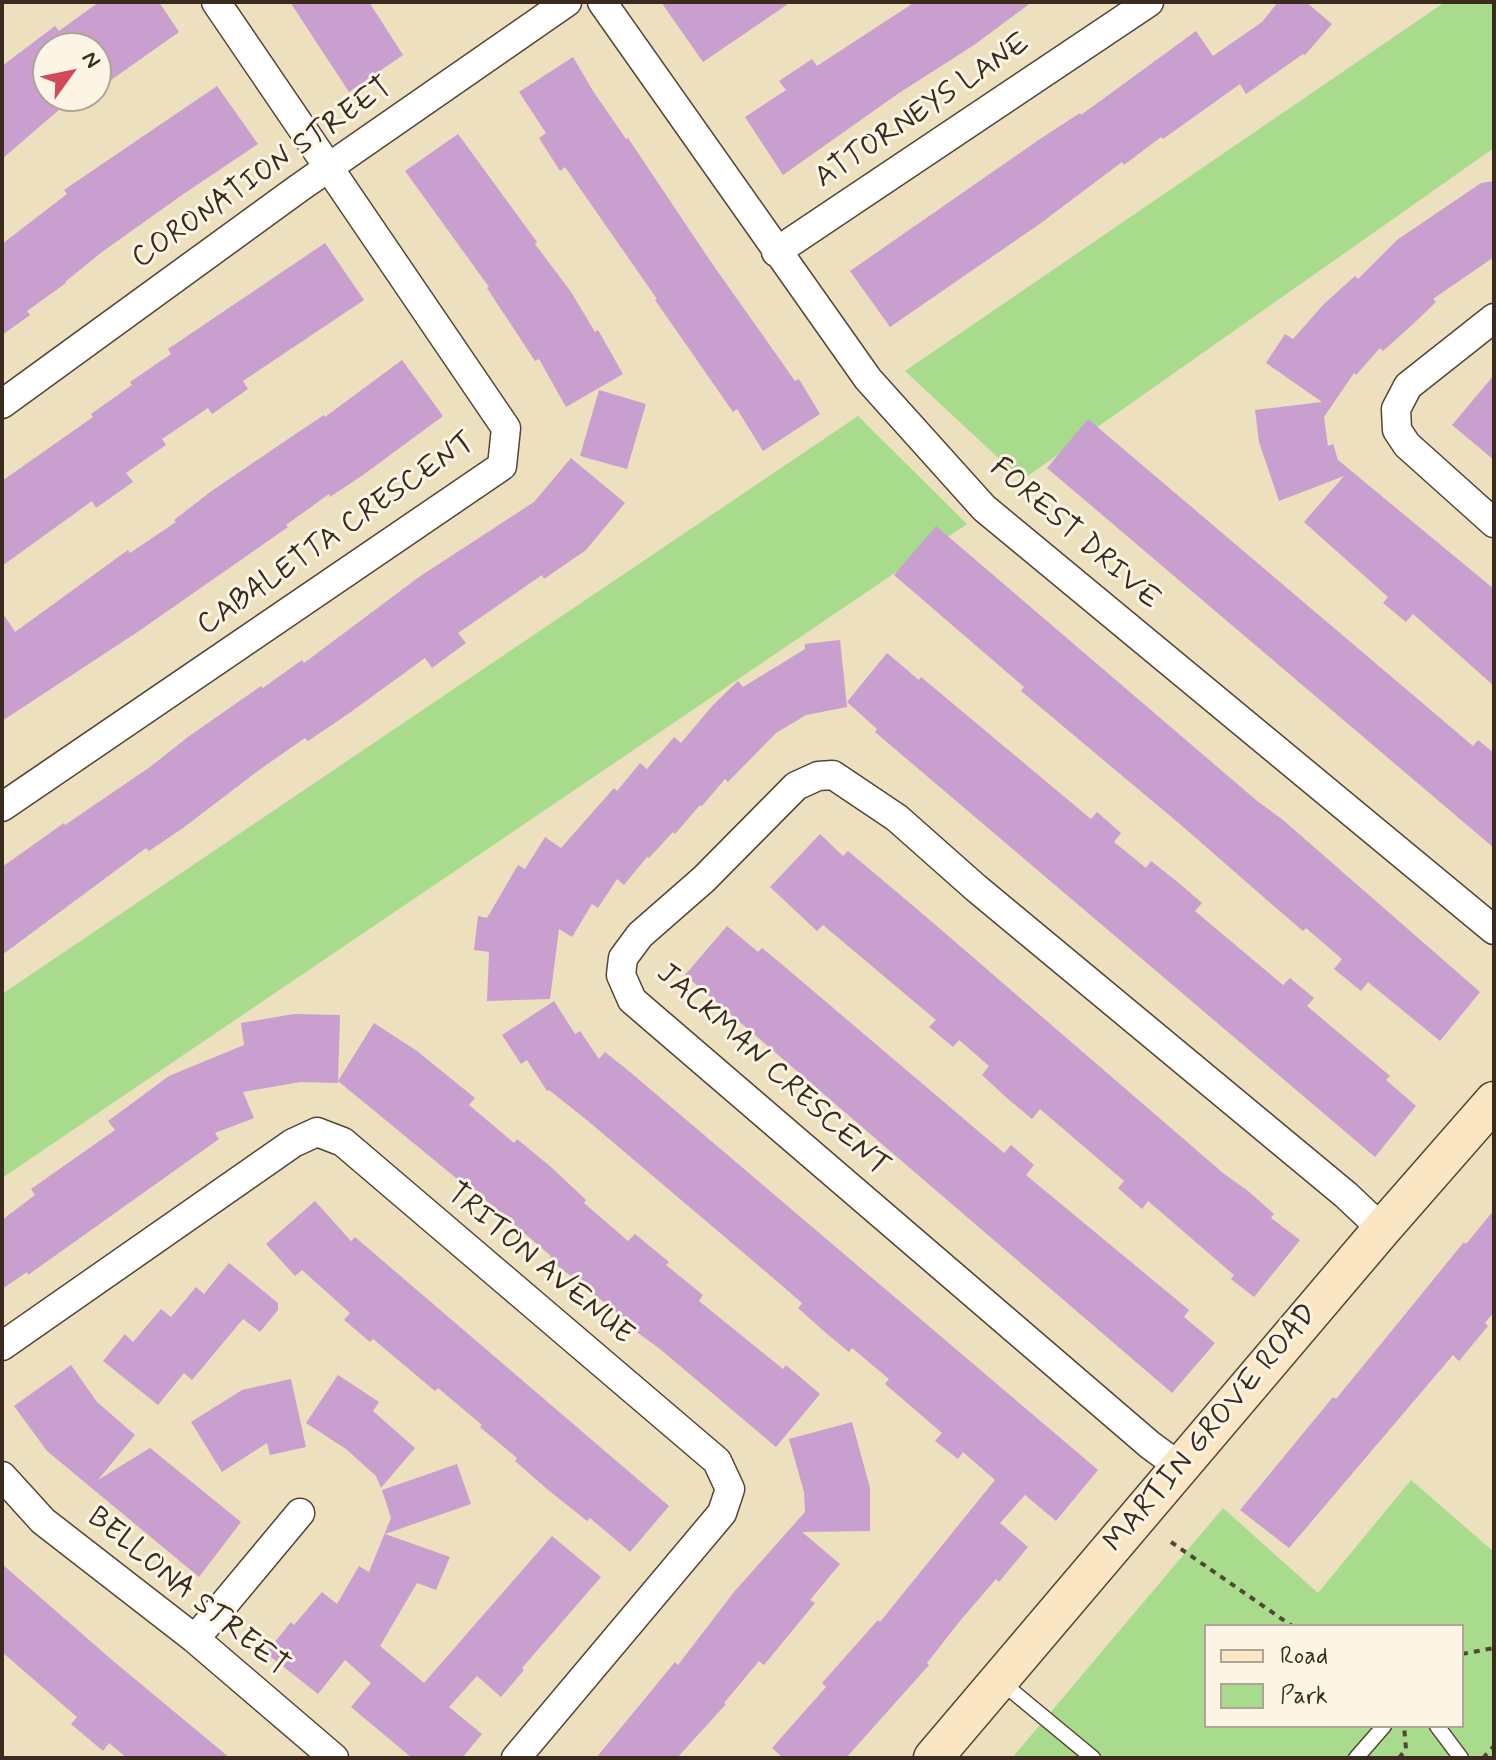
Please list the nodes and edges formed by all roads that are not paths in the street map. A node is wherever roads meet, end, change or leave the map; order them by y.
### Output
1 (216, 2) edge
2 (567, 2) edge
3 (602, 2) edge
4 (1149, 2) edge
5 (330, 166) junction
6 (776, 252) junction
7 (1494, 318) edge
8 (2, 404) edge
9 (1494, 523) edge
10 (2, 807) edge
11 (1494, 930) edge
12 (1494, 1101) edge
13 (1382, 1229) junction
14 (2, 1346) edge
15 (1180, 1467) junction
16 (2, 1476) edge
17 (300, 1513) dead end
18 (195, 1639) junction
19 (1000, 1681) junction
20 (1382, 1728) edge
21 (1438, 1728) edge
22 (334, 1758) edge
23 (516, 1758) edge
24 (933, 1758) edge
25 (1093, 1758) edge
26 (1356, 1758) edge
27 (1461, 1758) edge

1 - 5 street, CABALETTA CRESCENT
2 - 5 street, CORONATION STREET
3 - 6 street, FOREST DRIVE
4 - 6 street, ATTORNEYS LANE
5 - 8 street, CORONATION STREET
5 - 10 street, CABALETTA CRESCENT
6 - 11 street, FOREST DRIVE
7 - 9 street
12 - 13 street, MARTIN GROVE ROAD
13 - 15 street, MARTIN GROVE ROAD
13 - 15 street, JACKMAN CRESCENT
14 - 23 street, TRITON AVENUE
15 - 19 street, MARTIN GROVE ROAD
16 - 18 street, BELLONA STREET
17 - 18 street
18 - 22 street, BELLONA STREET
19 - 24 street, MARTIN GROVE ROAD
19 - 25 lane
20 - 26 lane
21 - 27 lane

